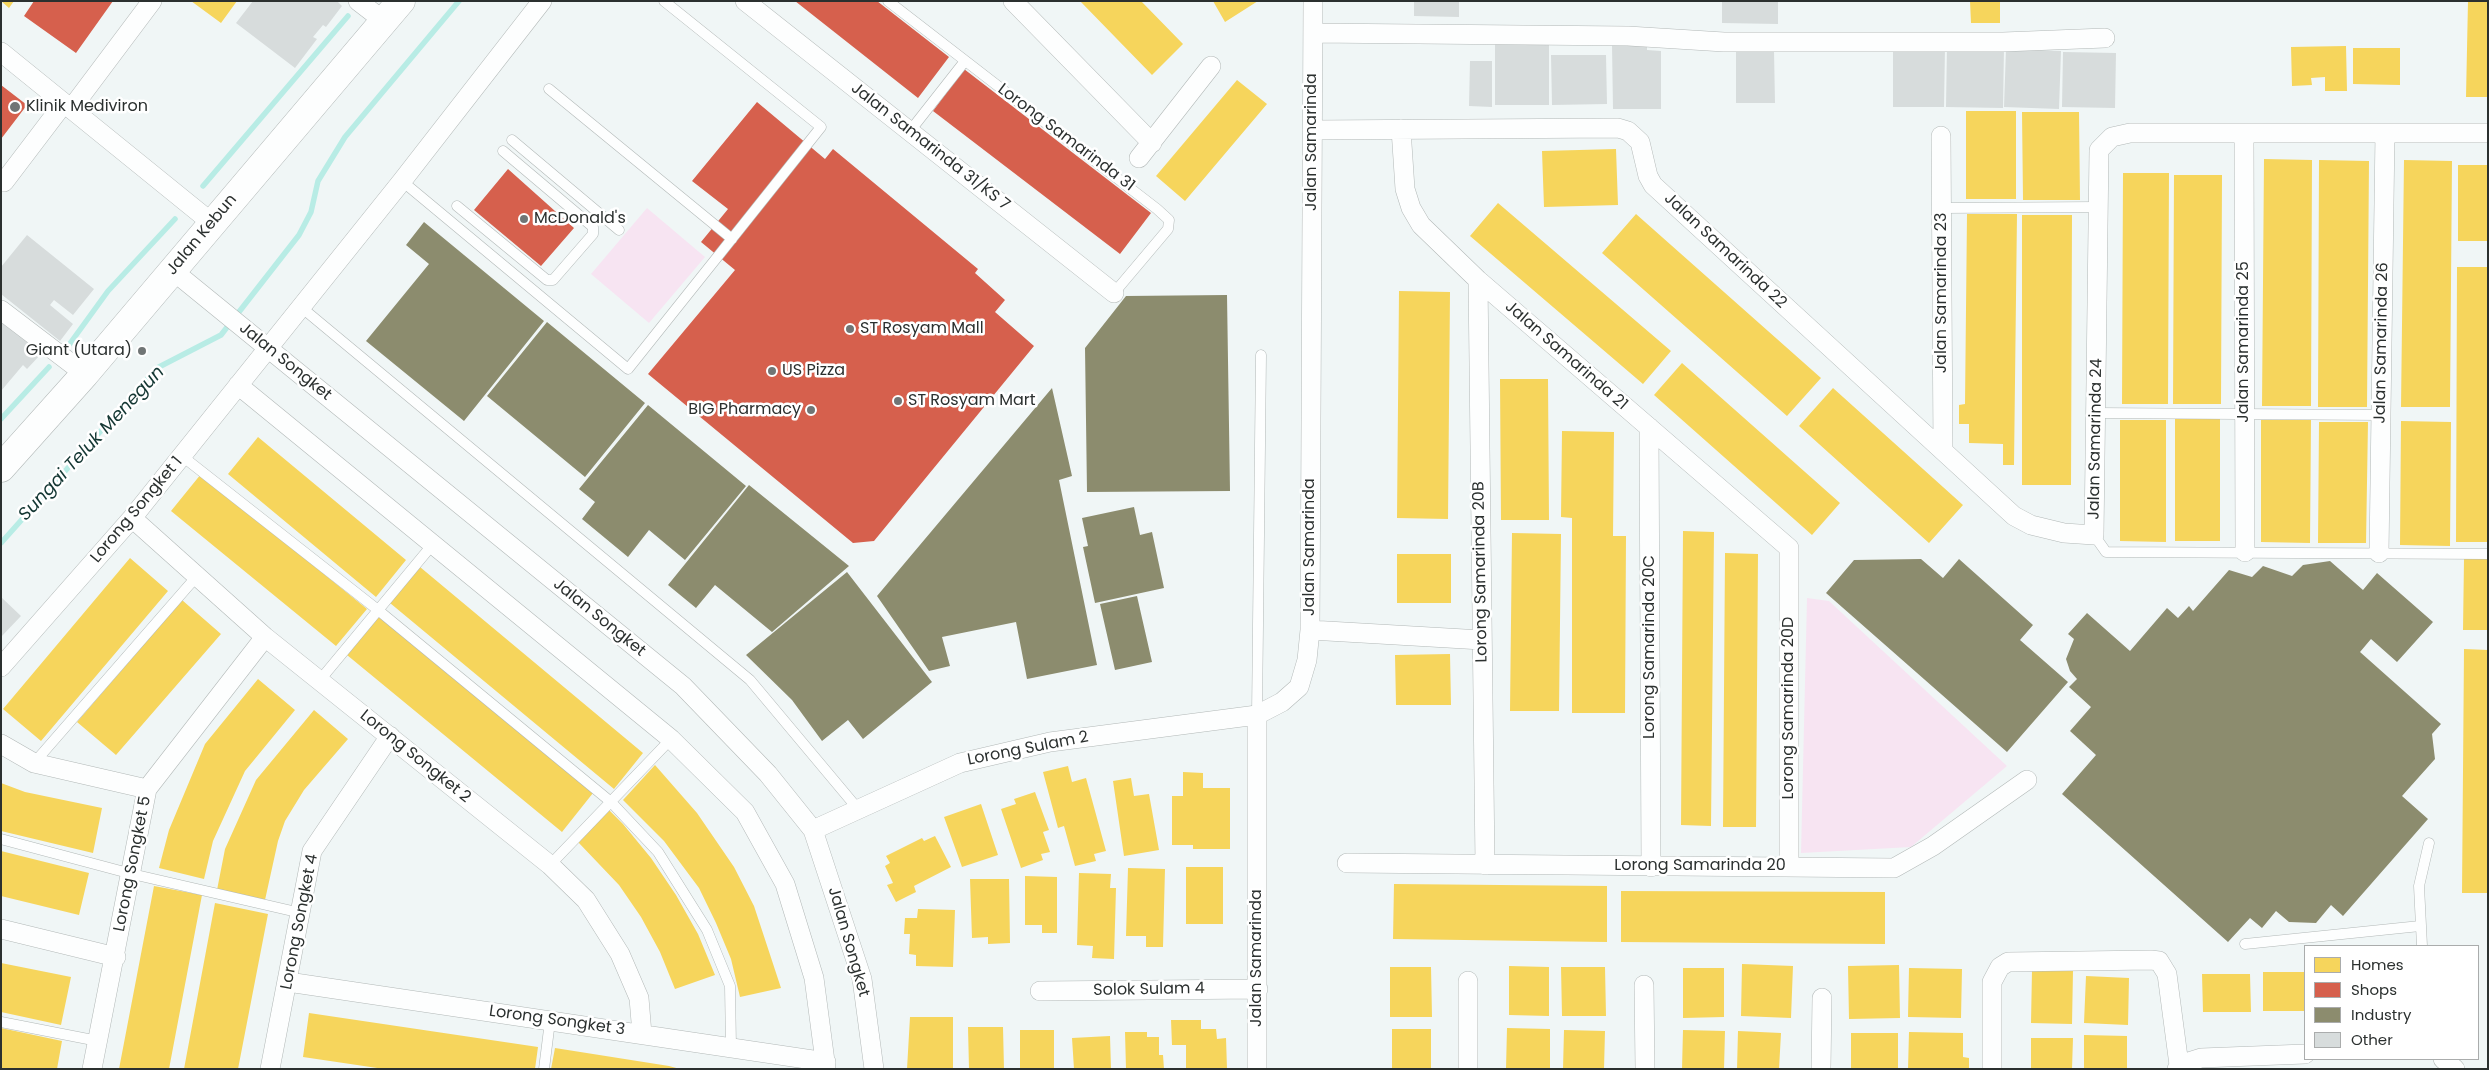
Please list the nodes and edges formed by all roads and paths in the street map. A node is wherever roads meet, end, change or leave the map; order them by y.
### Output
1 (152, 1) edge
2 (358, 1) edge
3 (542, 1) edge
4 (664, 1) edge
5 (745, 1) edge
6 (888, 1) edge
7 (1012, 1) edge
8 (1313, 1) edge
9 (392, 11) edge
10 (1326, 33) junction
11 (2105, 38) dead end
12 (1, 52) edge
13 (965, 61) junction
14 (1211, 66) dead end
15 (549, 89) dead end
16 (68, 106) junction
17 (1401, 129) junction
18 (1312, 130) junction
19 (910, 132) junction
20 (2244, 133) junction
21 (2385, 133) junction
22 (2488, 133) edge
23 (1940, 136) dead end
24 (512, 140) dead end
25 (1152, 143) junction
26 (503, 151) dead end
27 (1139, 158) dead end
28 (402, 181) junction
29 (4, 182) dead end
30 (457, 206) dead end
31 (2099, 207) junction
32 (1941, 208) junction
33 (212, 224) junction
34 (619, 230) dead end
35 (732, 239) junction
36 (172, 270) junction
37 (1478, 280) junction
38 (1114, 293) joint
39 (300, 307) junction
40 (1, 310) edge
41 (268, 348) junction
42 (1261, 355) dead end
43 (85, 374) junction
44 (238, 385) junction
45 (2096, 413) junction
46 (2245, 414) junction
47 (2381, 416) junction
48 (1649, 427) junction
49 (1943, 450) junction
50 (182, 456) junction
51 (1, 468) edge
52 (132, 518) junction
53 (2094, 535) junction
54 (433, 544) junction
55 (1789, 548) joint
56 (2245, 552) junction
57 (2379, 553) junction
58 (2488, 554) edge
59 (197, 576) junction
60 (378, 610) junction
61 (1310, 630) junction
62 (265, 637) junction
63 (1482, 640) junction
64 (1, 667) edge
65 (320, 680) junction
66 (1257, 716) junction
67 (390, 736) junction
68 (671, 739) junction
69 (1, 744) edge
70 (34, 763) junction
71 (2027, 780) dead end
72 (148, 788) junction
73 (611, 802) junction
74 (858, 809) junction
75 (813, 830) junction
76 (1, 839) edge
77 (2429, 843) dead end
78 (1347, 863) dead end
79 (550, 865) junction
80 (1485, 865) junction
81 (1651, 867) junction
82 (1789, 867) junction
83 (132, 874) junction
84 (301, 913) junction
85 (2420, 926) junction
86 (1, 929) edge
87 (2245, 944) dead end
88 (2422, 945) edge
89 (116, 957) junction
90 (1468, 981) dead end
91 (288, 982) junction
92 (1644, 985) dead end
93 (1258, 989) junction
94 (1040, 992) dead end
95 (1822, 998) dead end
96 (550, 1020) junction
97 (1, 1022) edge
98 (642, 1034) junction
99 (98, 1040) junction
100 (732, 1047) junction
101 (2304, 1054) edge
102 (2444, 1060) edge
103 (826, 1065) edge
104 (2178, 1067) edge
105 (92, 1069) edge
106 (270, 1069) edge
107 (544, 1069) edge
108 (874, 1069) edge
109 (1257, 1069) edge
110 (1468, 1069) edge
111 (1644, 1069) edge
112 (1821, 1069) edge
113 (1992, 1069) edge
114 (2456, 1069) edge

1 - 16 street
2 - 9 street
3 - 28 street, Lorong Songket 1
4 - 35 lane
5 - 19 street, Jalan Samarinda 31/KS 7
6 - 13 lane, Lorong Samarinda 31
7 - 25 street
8 - 10 street, Jalan Samarinda
9 - 33 main road, Jalan Kebun
10 - 11 street
10 - 18 street, Jalan Samarinda
12 - 16 street
13 - 19 lane
13 - 38 lane, Lorong Samarinda 31
14 - 25 street
15 - 35 lane
16 - 29 street
16 - 33 street
17 - 18 street, Jalan Samarinda 22
17 - 37 street, Jalan Samarinda 21
17 - 49 street, Jalan Samarinda 22
18 - 61 street, Jalan Samarinda
19 - 38 street, Jalan Samarinda 31/KS 7
20 - 21 street
20 - 31 street, Jalan Samarinda 24
20 - 46 street, Jalan Samarinda 25
21 - 22 street
21 - 47 street, Jalan Samarinda 26
23 - 32 street, Jalan Samarinda 23
24 - 34 lane
25 - 27 street
26 - 30 lane
28 - 35 lane
28 - 39 street, Lorong Songket 1
31 - 32 lane
31 - 45 street, Jalan Samarinda 24
32 - 49 street, Jalan Samarinda 23
33 - 36 main road, Jalan Kebun
36 - 41 street, Jalan Songket
36 - 43 main road, Jalan Kebun
37 - 48 street, Jalan Samarinda 21
37 - 63 street, Lorong Samarinda 20B
39 - 41 street, Lorong Songket 1
39 - 74 lane
40 - 43 street
41 - 44 street, Lorong Songket 1
41 - 75 street, Jalan Songket
42 - 66 lane
43 - 51 main road, Jalan Kebun
44 - 50 street, Lorong Songket 1
44 - 54 street
45 - 46 lane
45 - 53 street, Jalan Samarinda 24
46 - 47 lane
46 - 56 street, Jalan Samarinda 25
47 - 57 street, Jalan Samarinda 26
48 - 55 street, Jalan Samarinda 21
48 - 81 street, Lorong Samarinda 20C
49 - 53 street, Jalan Samarinda 22
50 - 52 street, Lorong Songket 1
50 - 60 lane
52 - 59 street, Lorong Songket 2
52 - 64 street, Lorong Songket 1
53 - 56 lane, Jalan Samarinda 24
54 - 60 lane
54 - 68 street
55 - 82 street, Lorong Samarinda 20D
56 - 57 lane, Jalan Samarinda 24
57 - 58 lane, Jalan Samarinda 24
59 - 62 street, Lorong Songket 2
59 - 70 lane
60 - 65 lane
60 - 73 lane
61 - 63 street
61 - 66 street, Jalan Samarinda
62 - 65 street, Lorong Songket 2
62 - 72 street, Lorong Songket 5
63 - 80 street, Lorong Samarinda 20B
65 - 67 street, Lorong Songket 2
66 - 74 street, Lorong Sulam 2
66 - 93 street, Jalan Samarinda
67 - 79 street, Lorong Songket 2
67 - 84 street, Lorong Songket 4
68 - 73 lane
68 - 103 street
69 - 70 street
70 - 72 street
71 - 82 street, Lorong Samarinda 20
72 - 83 street, Lorong Songket 5
73 - 79 lane
73 - 100 lane
74 - 75 street, Lorong Sulam 2
75 - 108 street, Jalan Songket
76 - 83 lane
77 - 85 lane
78 - 80 street, Lorong Samarinda 20
79 - 98 street, Lorong Songket 2
80 - 81 street, Lorong Samarinda 20
81 - 82 street, Lorong Samarinda 20
83 - 84 lane
83 - 89 street, Lorong Songket 5
84 - 91 street, Lorong Songket 4
85 - 87 lane
85 - 88 lane
86 - 89 street
89 - 99 street, Lorong Songket 5
90 - 110 street
91 - 96 street, Lorong Songket 3
91 - 106 street, Lorong Songket 4
92 - 111 street
93 - 94 street, Solok Sulam 4
93 - 109 street, Jalan Samarinda
95 - 112 street
96 - 98 street, Lorong Songket 3
96 - 107 lane
97 - 99 lane
98 - 100 street, Lorong Songket 3
99 - 105 street, Lorong Songket 5
100 - 103 street, Lorong Songket 3
101 - 104 street
102 - 114 street
104 - 113 street

